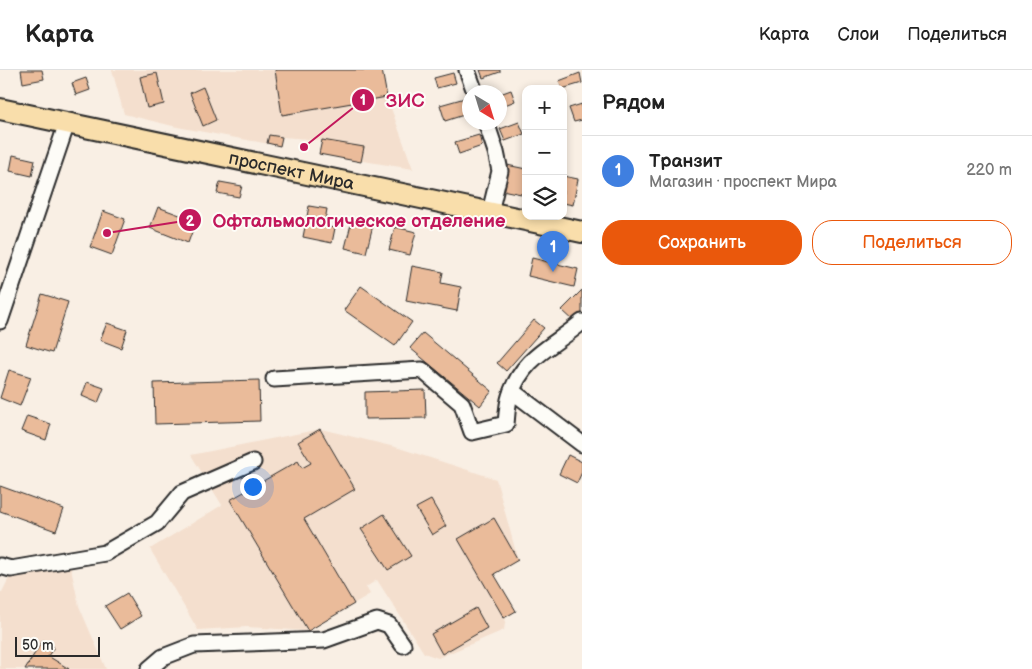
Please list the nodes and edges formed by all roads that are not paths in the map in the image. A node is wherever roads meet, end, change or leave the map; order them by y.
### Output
1 (468, 70) edge
2 (473, 85) edge
3 (0, 109) edge
4 (68, 123) junction
5 (489, 130) edge
6 (490, 212) junction
7 (582, 232) edge
8 (0, 321) edge
9 (582, 322) edge
10 (274, 379) dead end
11 (512, 391) junction
12 (582, 444) edge
13 (253, 462) dead end
14 (0, 566) edge
15 (404, 645) dead end
16 (149, 669) edge

1 - 2 street
3 - 4 main road, проспект Мира
4 - 6 main road, проспект Мира
4 - 8 street
5 - 6 street
6 - 7 main road, проспект Мира
9 - 11 street
10 - 11 street
11 - 12 street
13 - 14 street
15 - 16 street

